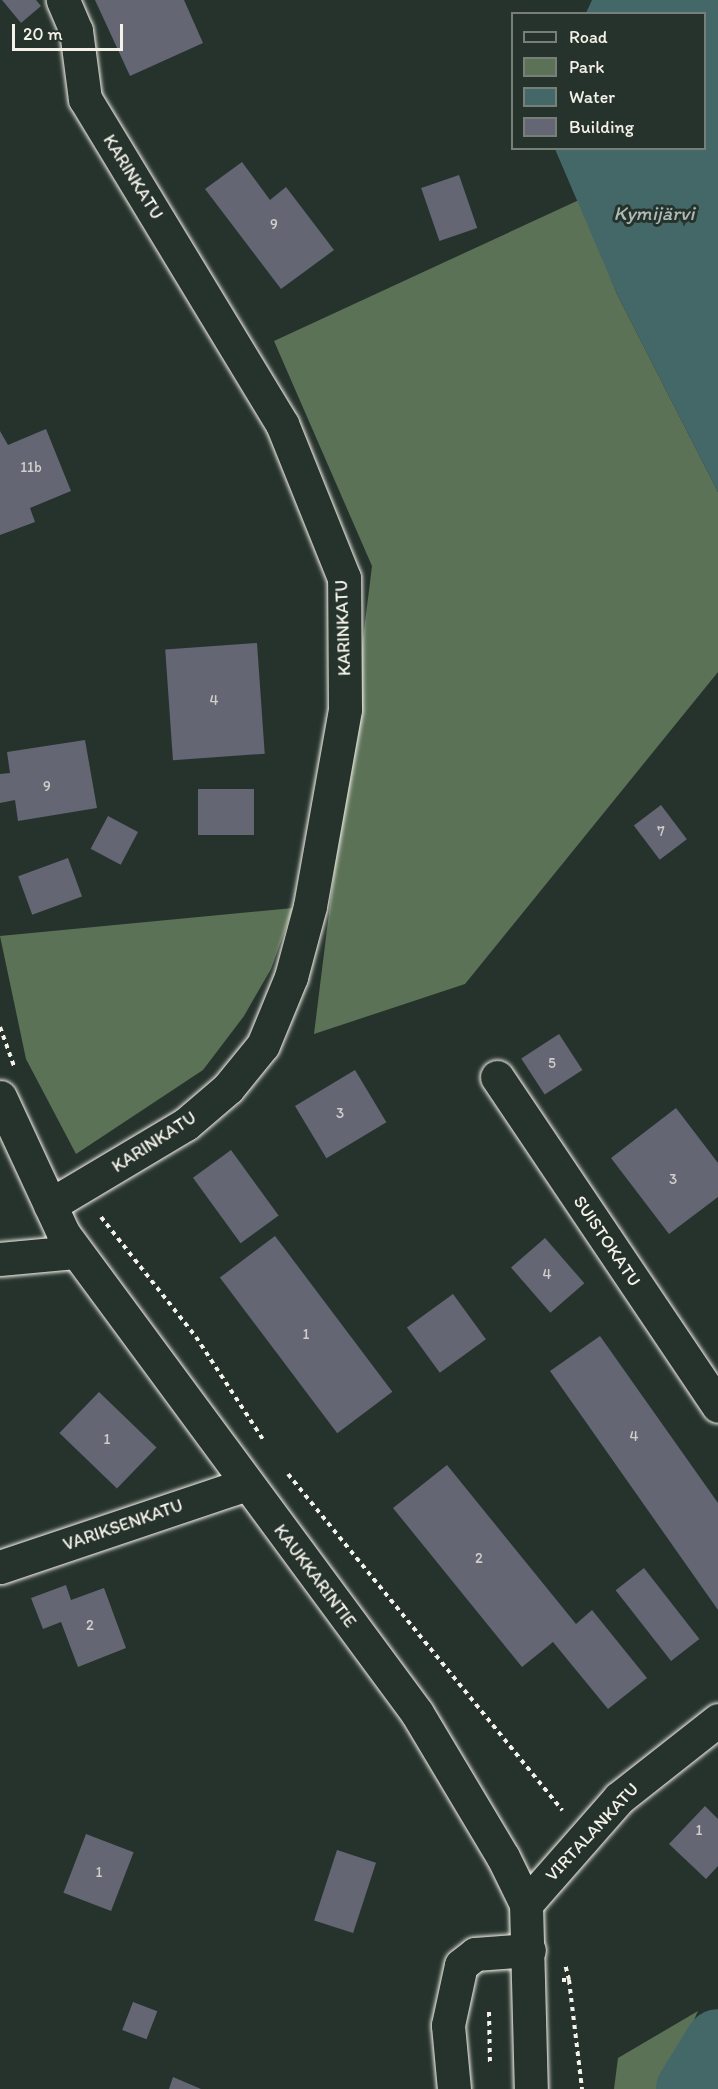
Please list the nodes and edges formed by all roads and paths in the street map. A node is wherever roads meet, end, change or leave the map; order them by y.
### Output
1 (63, 0) edge
2 (0, 1027) edge
3 (497, 1077) dead end
4 (9, 1087) edge
5 (80, 1189) junction
6 (50, 1205) junction
7 (75, 1252) junction
8 (0, 1259) edge
9 (718, 1406) edge
10 (271, 1451) dead end
11 (284, 1468) dead end
12 (247, 1484) junction
13 (0, 1567) edge
14 (718, 1720) edge
15 (560, 1807) dead end
16 (526, 1904) junction
17 (529, 1950) junction
18 (569, 1980) dead end
19 (454, 2089) edge
20 (531, 2089) edge
21 (582, 2089) edge

1 - 5 street, KARINKATU
2 - 4 path
3 - 9 street, SUISTOKATU
4 - 6 street, KAUKKARINTIE
5 - 6 street, KARINKATU
5 - 10 path
6 - 7 street, KAUKKARINTIE
7 - 8 street
7 - 12 street, KAUKKARINTIE
11 - 15 path
12 - 13 street, VARIKSENKATU
12 - 16 street, KAUKKARINTIE
14 - 16 street, VIRTALANKATU
16 - 17 street, KAUKKARINTIE
17 - 19 street
17 - 20 street, KAUKKARINTIE
18 - 21 path

